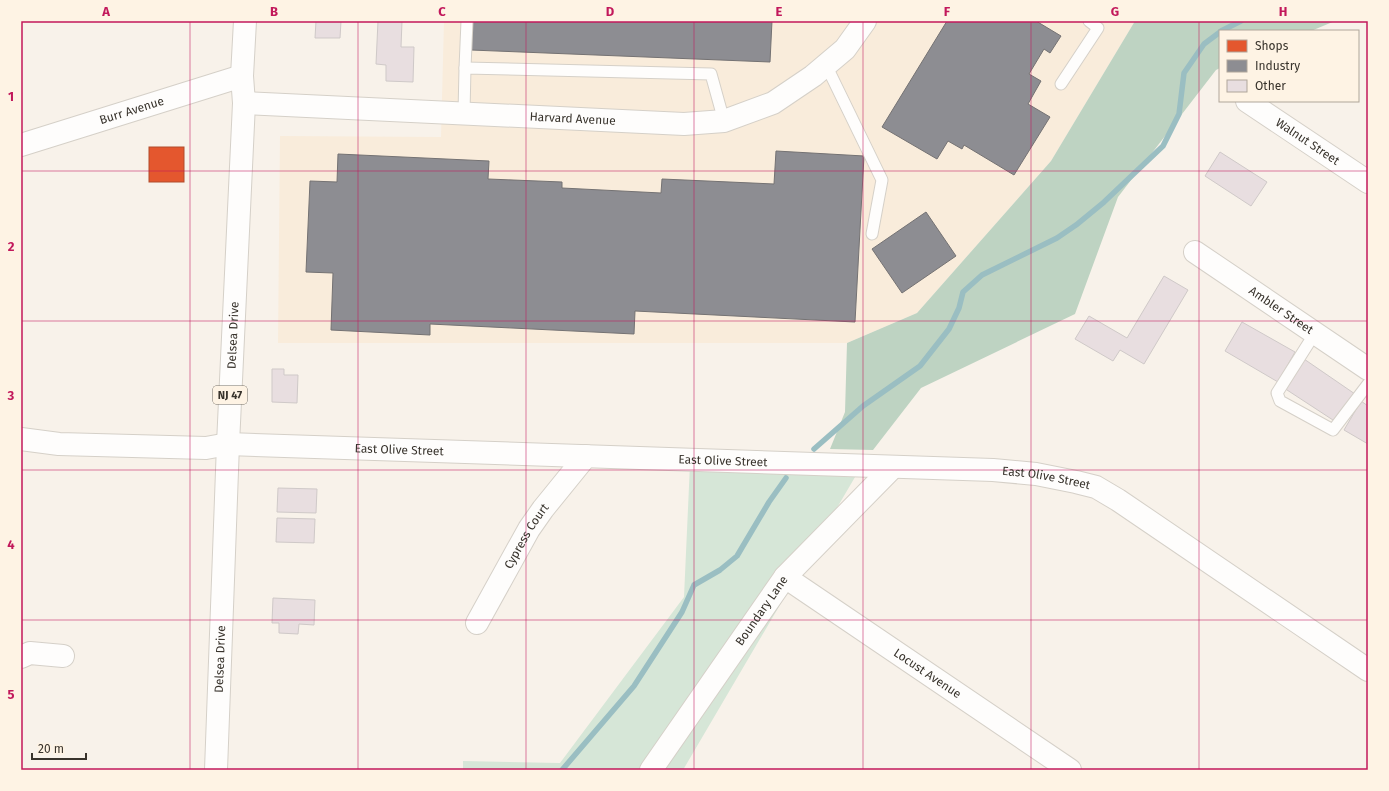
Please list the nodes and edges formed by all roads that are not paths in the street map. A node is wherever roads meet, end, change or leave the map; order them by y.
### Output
1 (244, 21) edge
2 (467, 21) edge
3 (865, 21) edge
4 (1089, 21) edge
5 (826, 65) junction
6 (465, 68) junction
7 (242, 76) junction
8 (1061, 84) dead end
9 (1248, 102) edge
10 (244, 103) junction
11 (464, 114) junction
12 (724, 121) junction
13 (21, 145) edge
14 (1368, 182) edge
15 (872, 234) dead end
16 (1195, 252) dead end
17 (1314, 333) junction
18 (1368, 369) edge
19 (1368, 384) edge
20 (21, 439) edge
21 (228, 444) junction
22 (586, 456) junction
23 (892, 467) junction
24 (785, 577) junction
25 (477, 622) dead end
26 (63, 656) dead end
27 (21, 658) edge
28 (1368, 670) edge
29 (216, 770) edge
30 (651, 770) edge
31 (1070, 770) edge

1 - 7 street, Delsea Drive / NJ 47
2 - 6 lane
3 - 5 street, Harvard Avenue
4 - 8 lane
5 - 12 street, Harvard Avenue
5 - 15 lane
6 - 11 lane
6 - 12 lane
7 - 10 street, Delsea Drive / NJ 47
7 - 13 street, Burr Avenue
9 - 14 street, Walnut Street
10 - 11 street, Harvard Avenue
10 - 21 street, Delsea Drive / NJ 47
11 - 12 street, Harvard Avenue
16 - 17 street, Ambler Street
17 - 18 street, Ambler Street
17 - 19 lane
20 - 21 street, East Olive Street
21 - 22 street, East Olive Street
21 - 29 street, Delsea Drive / NJ 47
22 - 23 street, East Olive Street
22 - 25 street, Cypress Court
23 - 24 street, Boundary Lane
23 - 28 street, East Olive Street
24 - 30 street, Boundary Lane
24 - 31 street, Locust Avenue
26 - 27 street

